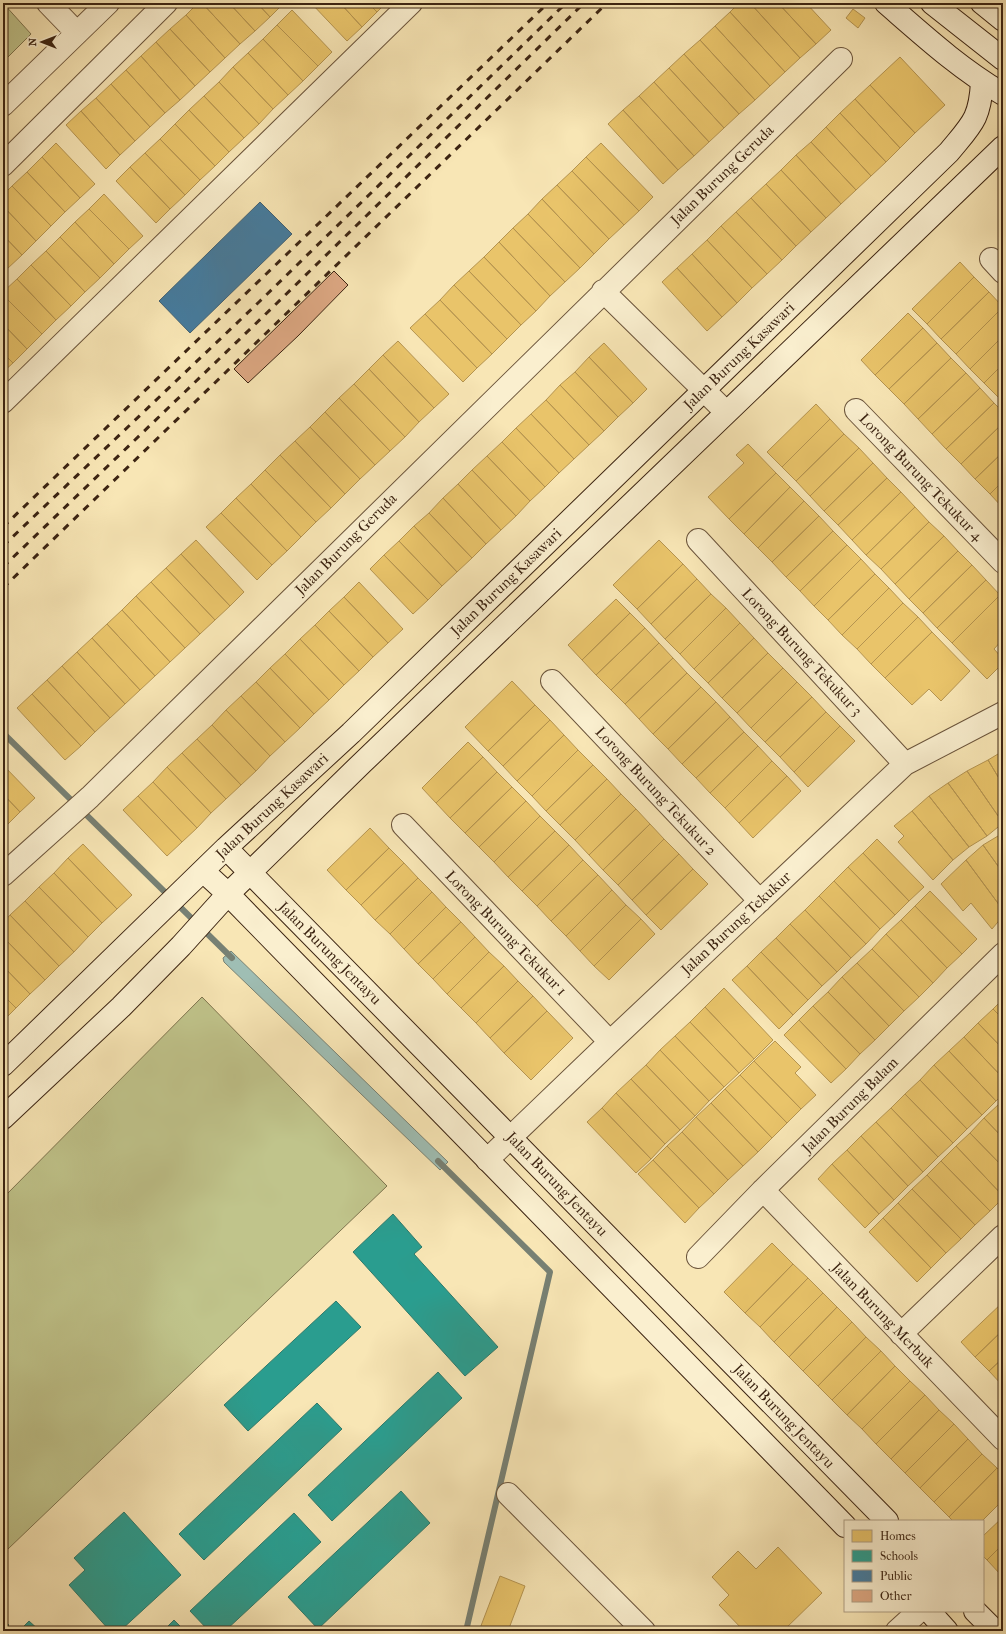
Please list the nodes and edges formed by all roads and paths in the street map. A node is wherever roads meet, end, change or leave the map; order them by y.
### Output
1 (48, 3) edge
2 (108, 3) edge
3 (166, 3) edge
4 (411, 3) edge
5 (886, 3) edge
6 (932, 3) edge
7 (982, 3) edge
8 (1003, 20) edge
9 (77, 33) junction
10 (841, 59) dead end
11 (1003, 59) edge
12 (982, 82) junction
13 (1003, 94) edge
14 (3, 105) edge
15 (1003, 147) edge
16 (3, 165) edge
17 (603, 291) junction
18 (704, 390) junction
19 (3, 402) edge
20 (856, 410) dead end
21 (726, 412) junction
22 (698, 540) dead end
23 (1003, 562) edge
24 (552, 681) dead end
25 (1003, 713) edge
26 (905, 764) junction
27 (403, 825) dead end
28 (226, 848) junction
29 (203, 871) junction
30 (250, 872) junction
31 (3, 875) edge
32 (228, 894) junction
33 (760, 901) junction
34 (1003, 954) edge
35 (610, 1042) junction
36 (3, 1065) edge
37 (3, 1118) edge
38 (511, 1137) junction
39 (488, 1160) junction
40 (763, 1190) junction
41 (1003, 1236) edge
42 (698, 1257) dead end
43 (901, 1334) junction
44 (1003, 1439) edge
45 (508, 1494) dead end
46 (886, 1520) edge
47 (844, 1525) edge
48 (918, 1612) edge
49 (929, 1612) edge
50 (976, 1612) edge
51 (644, 1631) edge
52 (897, 1631) edge
53 (948, 1631) edge
54 (995, 1631) edge

1 - 9 street
2 - 9 street
3 - 16 street
4 - 19 street
5 - 12 street
6 - 11 street
7 - 8 street
9 - 14 street
10 - 17 street, Jalan Burung Geruda
12 - 13 street
12 - 18 street, Jalan Burung Kasawari
15 - 21 street, Jalan Burung Kasawari
17 - 18 street
17 - 31 street, Jalan Burung Geruda
18 - 21 street
18 - 28 street, Jalan Burung Kasawari
20 - 23 street, Lorong Burung Tekukur 4
21 - 30 street, Jalan Burung Kasawari
22 - 26 street, Lorong Burung Tekukur 3
24 - 33 street, Lorong Burung Tekukur 2
25 - 26 street, Jalan Burung Tekukur
26 - 33 street, Jalan Burung Tekukur
27 - 35 street, Lorong Burung Tekukur 1
28 - 29 street, Jalan Burung Kasawari
28 - 30 street, Jalan Burung Jentayu
29 - 32 street, Jalan Burung Jentayu
29 - 36 street, Jalan Burung Kasawari
30 - 32 street, Jalan Burung Kasawari
30 - 38 street, Jalan Burung Jentayu
32 - 37 street, Jalan Burung Kasawari
32 - 39 street, Jalan Burung Jentayu
33 - 35 street, Jalan Burung Tekukur
34 - 40 street, Jalan Burung Balam
35 - 38 street, Jalan Burung Tekukur
38 - 39 street, Jalan Burung Tekukur
38 - 46 street, Jalan Burung Jentayu
39 - 47 street, Jalan Burung Jentayu
40 - 42 street, Jalan Burung Balam
40 - 43 street, Jalan Burung Merbuk
41 - 43 street
43 - 44 street, Jalan Burung Merbuk
45 - 51 street
48 - 52 street
49 - 53 street
50 - 54 street

